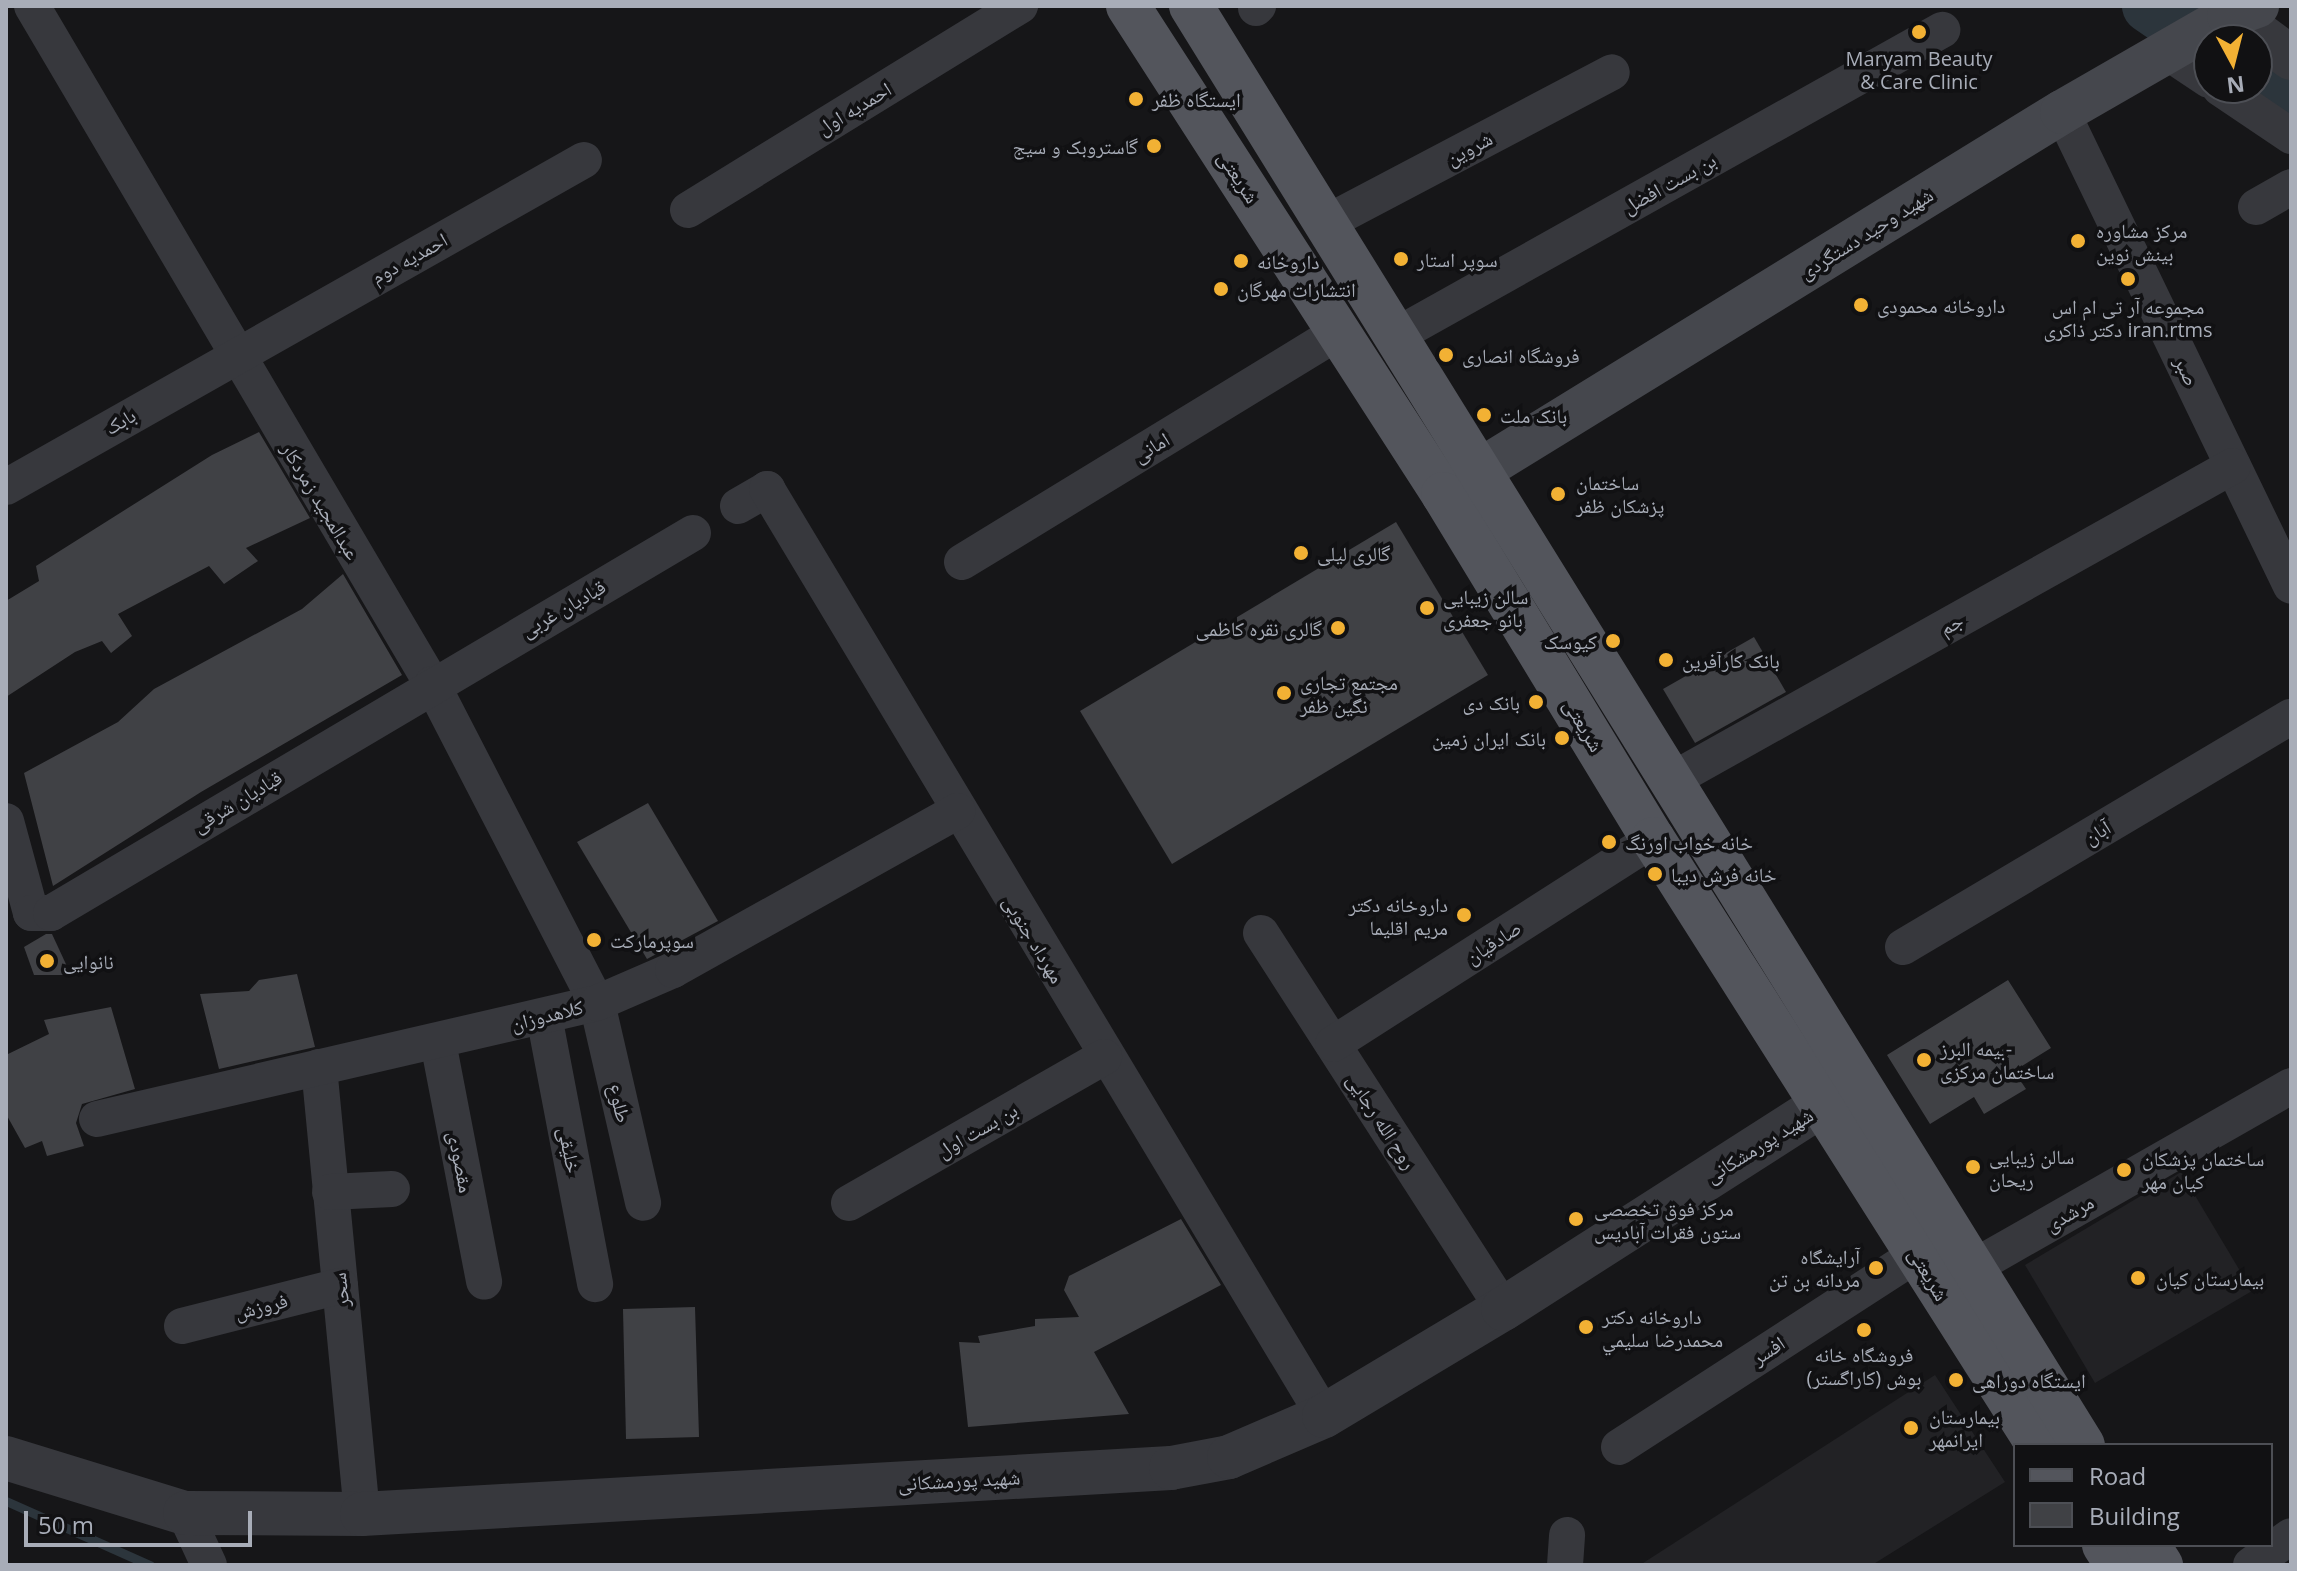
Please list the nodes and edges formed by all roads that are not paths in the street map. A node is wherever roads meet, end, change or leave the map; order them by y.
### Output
1 (32, 6) edge
2 (1020, 6) edge
3 (1128, 6) edge
4 (1191, 6) edge
5 (1942, 30) dead end
6 (2193, 36) edge
7 (1612, 72) dead end
8 (1244, 90) junction
9 (2244, 104) edge
10 (2062, 112) junction
11 (1199, 116) junction
12 (2291, 136) edge
13 (584, 160) dead end
14 (2291, 187) edge
15 (2256, 207) dead end
16 (688, 210) dead end
17 (1326, 223) junction
18 (1339, 332) junction
19 (1397, 335) junction
20 (234, 356) junction
21 (1468, 453) junction
22 (2233, 466) junction
23 (6, 487) edge
24 (1443, 494) junction
25 (738, 506) dead end
26 (693, 533) dead end
27 (962, 562) dead end
28 (2286, 562) edge
29 (432, 684) junction
30 (2291, 717) edge
31 (1670, 781) junction
32 (958, 811) junction
33 (6, 821) edge
34 (1653, 839) junction
35 (1261, 933) dead end
36 (1903, 947) dead end
37 (597, 1003) junction
38 (544, 1016) junction
39 (438, 1042) junction
40 (1333, 1044) junction
41 (1104, 1057) junction
42 (319, 1067) junction
43 (2291, 1086) edge
44 (1822, 1105) junction
45 (97, 1119) dead end
46 (392, 1189) dead end
47 (330, 1192) junction
48 (643, 1203) dead end
49 (849, 1203) dead end
50 (1917, 1254) junction
51 (1972, 1268) junction
52 (484, 1282) dead end
53 (595, 1284) dead end
54 (340, 1286) junction
55 (1503, 1309) junction
56 (182, 1326) dead end
57 (1324, 1416) junction
58 (2037, 1443) edge
59 (2082, 1443) edge
60 (1619, 1447) dead end
61 (6, 1458) edge
62 (185, 1513) junction
63 (362, 1514) junction
64 (2291, 1536) edge
65 (2105, 1547) edge
66 (2149, 1547) edge
67 (209, 1565) edge
68 (2117, 1565) edge
69 (2161, 1565) edge
70 (2251, 1565) edge

1 - 20 street, عبدالمجید زمردکار
2 - 16 street, احمدیه اول
3 - 11 main road, شریعتی
4 - 8 main road, شریعتی
5 - 19 street, بن بست افضل
6 - 10 main road, شهید وحید دستگردی
7 - 17 street, شروین
8 - 11 main road
8 - 17 main road, شریعتی
9 - 12 street
10 - 21 main road, شهید وحید دستگردی
10 - 22 street, صبر
11 - 18 main road, شریعتی
13 - 20 street, احمدیه دوم
14 - 15 street
17 - 19 main road, شریعتی
18 - 24 main road, شریعتی
18 - 27 street, امانی
19 - 21 main road, شریعتی
20 - 23 street, بابک
20 - 29 street, عبدالمجید زمردکار
21 - 24 main road, شهید وحید دستگردی
21 - 31 main road, شریعتی
22 - 28 street, صبر
22 - 31 street, جم
24 - 34 main road, شریعتی
25 - 32 street, مهرداد جنوبی
26 - 29 street, قبادیان غربی
29 - 33 street, قبادیان شرقی
29 - 37 street, عبدالمجید زمردکار
30 - 36 street, آبان
31 - 51 main road, شریعتی
32 - 37 street, کلاهدوزان
32 - 41 street, مهرداد جنوبی
34 - 40 street, صادقیان
34 - 44 main road, شریعتی
35 - 40 street, روح الله رجایی
37 - 38 street, کلاهدوزان
37 - 48 street, طلوع
38 - 39 street, کلاهدوزان
38 - 53 street, خلیقی
39 - 42 street, کلاهدوزان
39 - 52 street, مقصودی
40 - 55 street, روح الله رجایی
41 - 49 street, بن بست اول
41 - 57 street, مهرداد جنوبی
42 - 45 street, کلاهدوزان
42 - 47 street, سحر
43 - 51 street, مرشدی
44 - 50 main road, شریعتی
44 - 55 street, شهید پورمشکانی
46 - 47 street
47 - 54 street, سحر
50 - 58 main road, شریعتی
50 - 60 street, افسر
51 - 59 main road, شریعتی
54 - 56 street, فروزش
54 - 63 street, سحر
55 - 57 street, شهید پورمشکانی
57 - 63 street, شهید پورمشکانی
61 - 62 street, شهید پورمشکانی
62 - 63 street, شهید پورمشکانی
62 - 67 street
64 - 70 street
65 - 68 main road
66 - 69 main road

